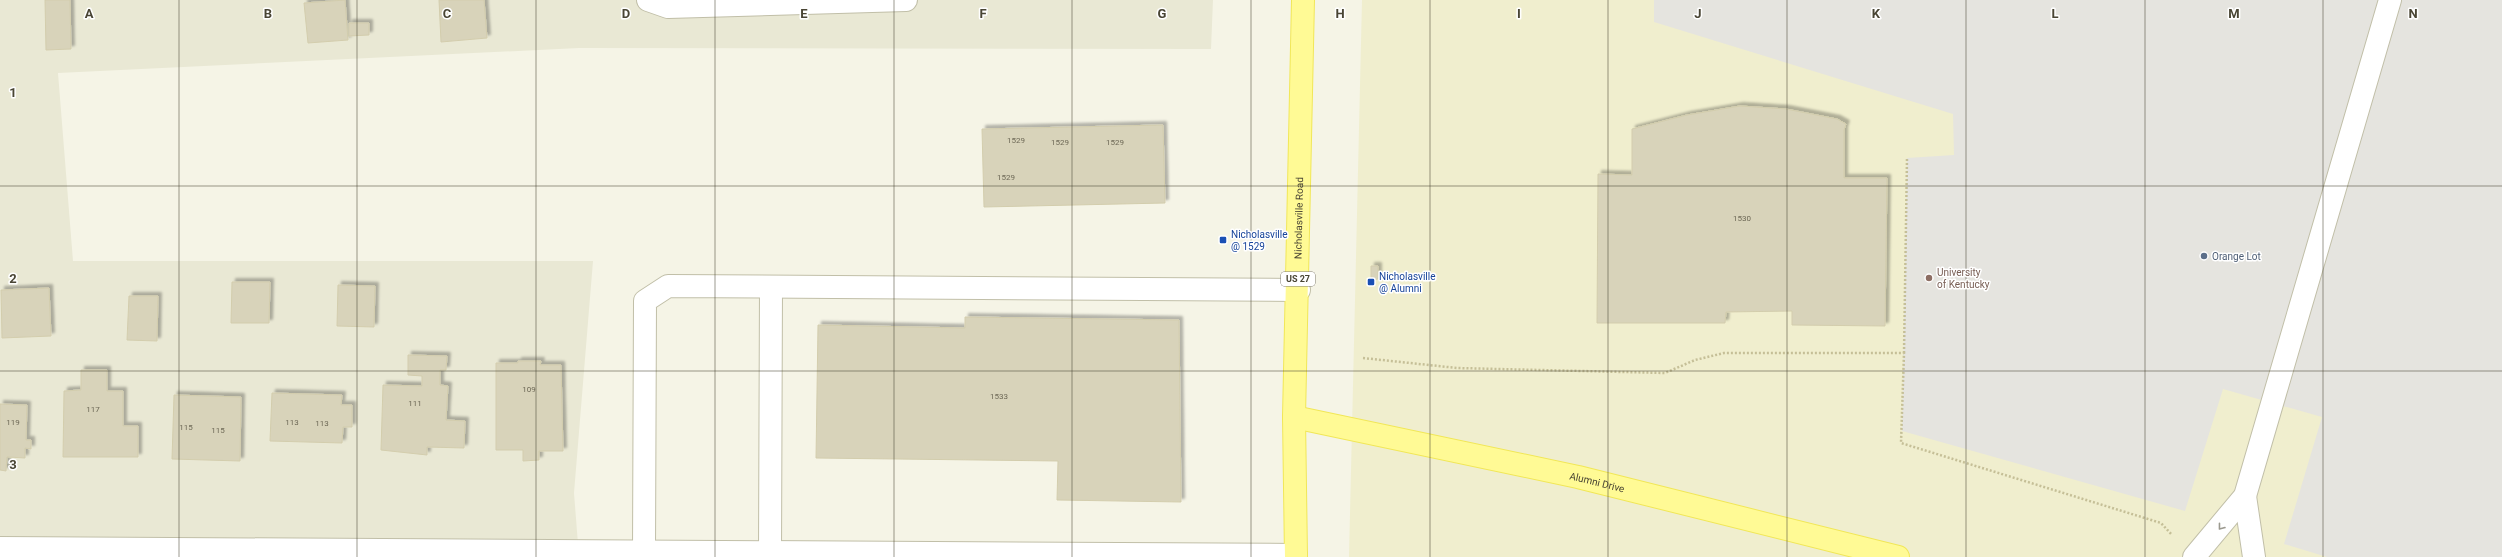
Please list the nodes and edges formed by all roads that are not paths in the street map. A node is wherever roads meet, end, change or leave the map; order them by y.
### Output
1 (648, 0) edge
2 (906, 0) edge
3 (1303, 0) edge
4 (2390, 0) edge
5 (771, 287) junction
6 (1298, 290) junction
7 (1294, 417) junction
8 (2245, 496) junction
9 (0, 548) edge
10 (644, 552) junction
11 (770, 553) junction
12 (820, 555) edge
13 (1296, 556) edge
14 (1898, 557) edge
15 (2194, 557) edge
16 (2254, 557) edge

1 - 2 street
3 - 6 main road, Nicholasville Road / US 27
4 - 8 street
5 - 6 street
5 - 10 street
5 - 11 street
6 - 7 main road, Nicholasville Road / US 27
7 - 13 main road, Nicholasville Road / US 27
7 - 14 main road, Alumni Drive
8 -> 15 street
8 - 16 street
9 - 10 street
10 - 11 street
11 - 12 street
12 - 13 street

